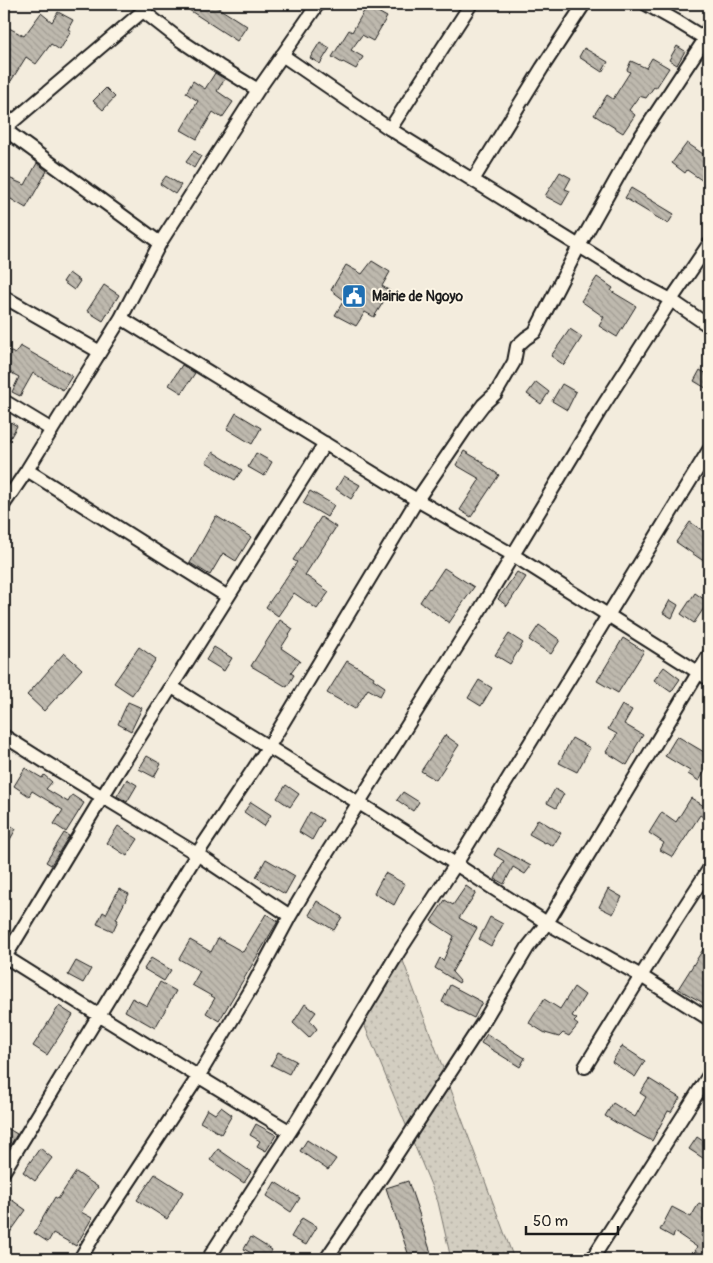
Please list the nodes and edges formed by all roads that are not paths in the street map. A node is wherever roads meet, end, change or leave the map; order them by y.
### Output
1 (318, 4) edge
2 (471, 4) edge
3 (584, 4) edge
4 (646, 4) edge
5 (146, 7) edge
6 (708, 36) edge
7 (282, 55) junction
8 (258, 90) junction
9 (4, 129) edge
10 (390, 129) junction
11 (473, 180) junction
12 (160, 243) junction
13 (709, 244) edge
14 (578, 246) junction
15 (4, 297) edge
16 (670, 300) junction
17 (121, 318) junction
18 (709, 326) edge
19 (100, 352) junction
20 (4, 401) edge
21 (52, 430) junction
22 (325, 443) junction
23 (709, 450) edge
24 (27, 470) junction
25 (417, 500) junction
26 (4, 504) edge
27 (513, 555) junction
28 (228, 596) junction
29 (609, 615) junction
30 (709, 655) edge
31 (704, 675) edge
32 (172, 686) junction
33 (5, 740) edge
34 (269, 746) junction
35 (102, 797) junction
36 (358, 803) junction
37 (197, 854) junction
38 (456, 864) junction
39 (709, 869) edge
40 (290, 916) junction
41 (547, 923) junction
42 (4, 957) edge
43 (641, 976) junction
44 (99, 1014) junction
45 (709, 1019) edge
46 (585, 1067) dead end
47 (709, 1075) edge
48 (198, 1077) junction
49 (289, 1132) junction
50 (4, 1172) edge
51 (80, 1259) edge
52 (208, 1259) edge
53 (326, 1259) edge
54 (592, 1259) edge

1 - 7 street
2 - 10 street
3 - 11 street
4 - 6 street
5 - 8 street
5 - 9 street
6 - 14 street
7 - 8 street
7 - 10 street
8 - 12 street
9 - 12 street
10 - 11 street
11 - 14 street
12 - 17 street
13 - 16 street
14 - 16 street
14 - 25 street
15 - 19 street
16 - 18 street
16 - 27 street
17 - 19 street
17 - 22 street
19 - 21 street
20 - 21 street
21 - 24 street
22 - 25 street
22 - 28 street
23 - 29 street
24 - 26 street
24 - 28 street
25 - 27 street
25 - 34 street
27 - 29 street
27 - 36 street
28 - 32 street
29 - 31 street
29 - 38 street
30 - 31 street
31 - 41 street
32 - 34 street
32 - 35 street
33 - 35 street
34 - 36 street
34 - 37 street
35 - 37 street
35 - 42 street
36 - 38 street
36 - 40 street
37 - 40 street
37 - 44 street
38 - 41 street
38 - 49 street
39 - 43 street
40 - 48 street
41 - 43 street
41 - 53 street
42 - 44 street
43 - 45 street
43 - 46 street
44 - 48 street
44 - 50 street
47 - 54 street
48 - 49 street
48 - 51 street
49 - 52 street

